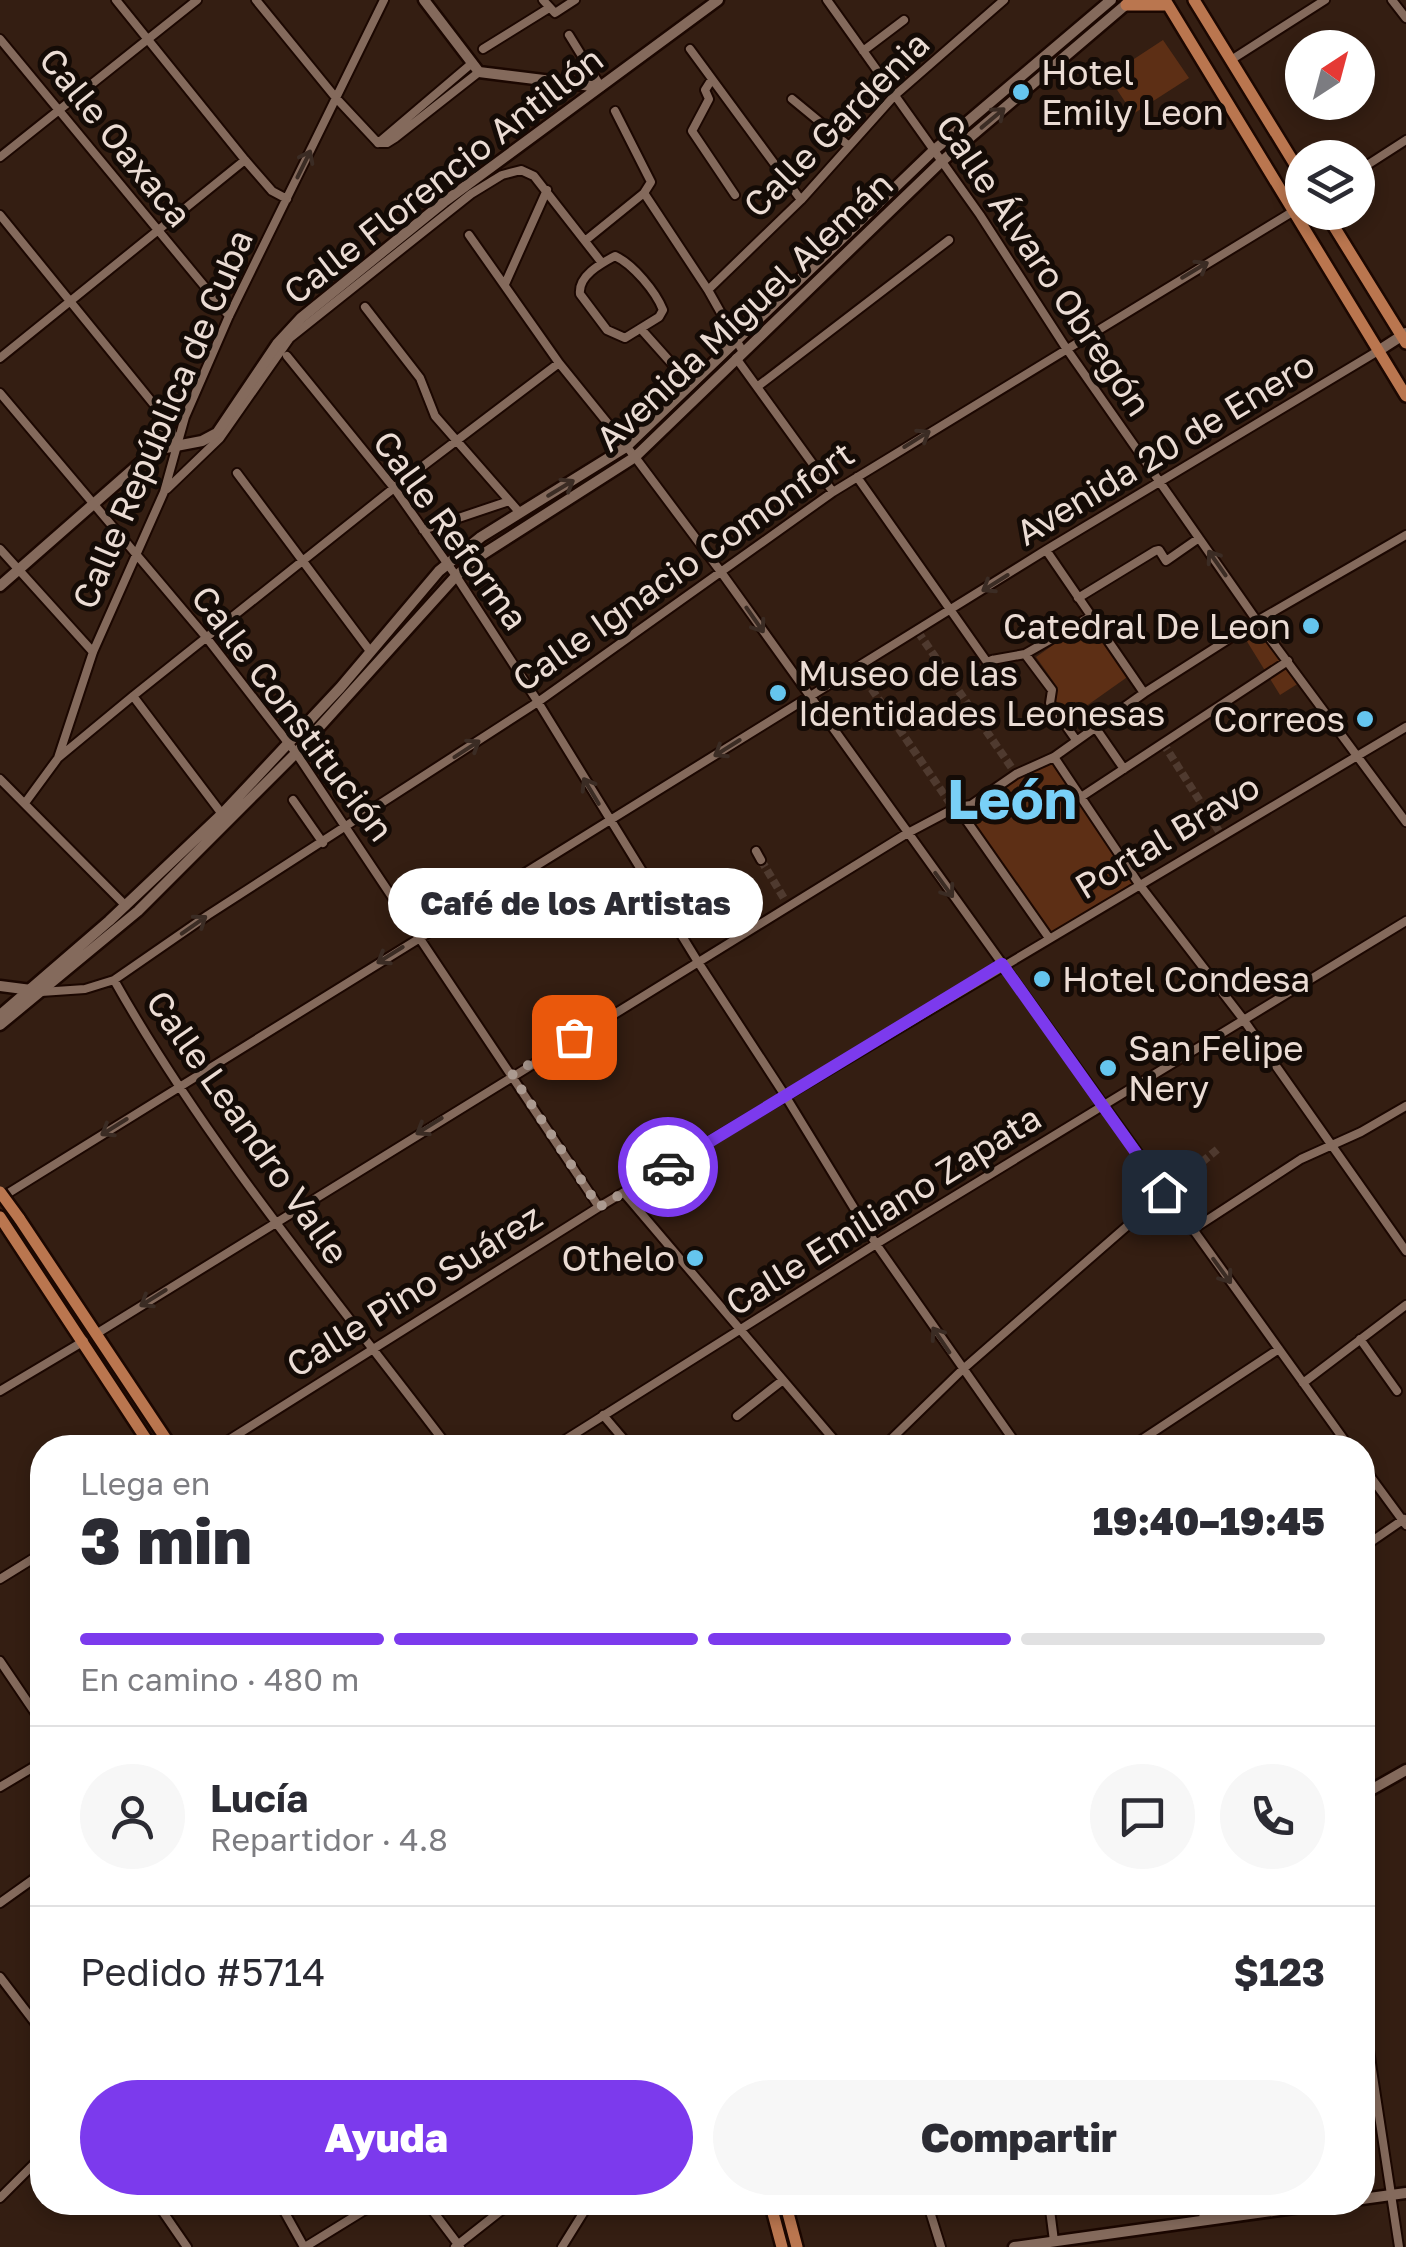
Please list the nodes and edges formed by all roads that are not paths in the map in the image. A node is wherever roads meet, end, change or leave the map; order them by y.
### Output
1 (116, 0) edge
2 (196, 0) edge
3 (256, 0) edge
4 (384, 0) edge
5 (424, 0) edge
6 (575, 0) edge
7 (718, 0) edge
8 (827, 0) edge
9 (1003, 0) edge
10 (1111, 0) edge
11 (1194, 0) edge
12 (1325, 0) edge
13 (1392, 0) edge
14 (1166, 2) edge
15 (1128, 3) edge
16 (549, 7) edge
17 (1406, 18) edge
18 (904, 20) dead end
19 (569, 36) dead end
20 (0, 39) edge
21 (148, 39) junction
22 (690, 49) dead end
23 (484, 50) dead end
24 (863, 51) junction
25 (1231, 60) junction
26 (475, 68) junction
27 (712, 79) junction
28 (601, 87) junction
29 (894, 96) junction
30 (336, 98) junction
31 (792, 100) dead end
32 (58, 111) junction
33 (615, 111) dead end
34 (1406, 140) edge
35 (849, 146) junction
36 (1285, 148) edge
37 (933, 151) junction
38 (0, 158) edge
39 (245, 160) junction
40 (1375, 160) edge
41 (941, 162) junction
42 (1285, 189) edge
43 (547, 190) junction
44 (644, 193) junction
45 (735, 195) dead end
46 (286, 199) junction
47 (801, 200) junction
48 (0, 215) edge
49 (1285, 217) edge
50 (1310, 230) edge
51 (1337, 230) edge
52 (157, 232) junction
53 (468, 235) dead end
54 (586, 240) junction
55 (949, 240) dead end
56 (602, 263) junction
57 (505, 284) junction
58 (708, 290) junction
59 (70, 302) junction
60 (365, 307) dead end
61 (229, 316) junction
62 (641, 329) junction
63 (1405, 337) edge
64 (737, 340) junction
65 (1066, 348) junction
66 (1378, 351) junction
67 (740, 355) junction
68 (287, 356) dead end
69 (0, 358) edge
70 (559, 363) junction
71 (690, 384) junction
72 (757, 387) junction
73 (0, 393) edge
74 (1406, 396) edge
75 (156, 410) junction
76 (458, 440) junction
77 (176, 444) junction
78 (626, 447) junction
79 (155, 450) junction
80 (635, 457) junction
81 (236, 474) dead end
82 (856, 477) junction
83 (1161, 484) junction
84 (394, 488) junction
85 (164, 492) junction
86 (833, 492) junction
87 (509, 501) junction
88 (92, 505) junction
89 (520, 513) junction
90 (423, 530) junction
91 (1406, 535) edge
92 (1199, 538) junction
93 (0, 549) edge
94 (1046, 550) junction
95 (137, 556) junction
96 (302, 562) junction
97 (447, 564) junction
98 (18, 570) junction
99 (720, 572) junction
100 (456, 576) junction
101 (0, 586) edge
102 (1078, 598) junction
103 (952, 610) junction
104 (1090, 617) junction
105 (1257, 622) junction
106 (206, 638) junction
107 (370, 651) junction
108 (93, 652) junction
109 (1025, 654) junction
110 (992, 660) junction
111 (1288, 661) junction
112 (1144, 693) junction
113 (133, 696) junction
114 (810, 697) junction
115 (538, 702) junction
116 (1094, 727) junction
117 (1406, 727) edge
118 (1076, 740) junction
119 (292, 748) junction
120 (1358, 754) junction
121 (1054, 757) junction
122 (58, 758) junction
123 (1124, 768) junction
124 (0, 779) edge
125 (1081, 797) junction
126 (293, 800) dead end
127 (25, 803) junction
128 (957, 807) junction
129 (222, 814) junction
130 (609, 821) junction
131 (1406, 822) edge
132 (346, 828) junction
133 (906, 834) junction
134 (323, 843) junction
135 (1139, 884) junction
136 (126, 906) junction
137 (1406, 921) edge
138 (420, 937) junction
139 (1049, 938) junction
140 (698, 962) junction
141 (1002, 964) junction
142 (114, 980) junction
143 (0, 986) edge
144 (35, 991) junction
145 (0, 1015) edge
146 (1243, 1019) junction
147 (0, 1025) edge
148 (512, 1075) junction
149 (179, 1086) junction
150 (786, 1097) junction
151 (1406, 1106) edge
152 (1103, 1107) junction
153 (1330, 1144) junction
154 (1164, 1192) junction
155 (2, 1193) edge
156 (624, 1193) junction
157 (599, 1207) junction
158 (18, 1213) junction
159 (2, 1220) edge
160 (275, 1220) junction
161 (1192, 1230) junction
162 (876, 1244) junction
163 (1406, 1251) edge
164 (1406, 1305) edge
165 (92, 1328) junction
166 (740, 1330) junction
167 (1360, 1339) junction
168 (84, 1341) junction
169 (373, 1348) junction
170 (1279, 1349) junction
171 (962, 1370) junction
172 (783, 1380) junction
173 (1303, 1383) junction
174 (1397, 1391) dead end
175 (0, 1392) edge
176 (603, 1415) junction
177 (737, 1416) dead end
178 (144, 1435) edge
179 (163, 1435) edge
180 (236, 1435) edge
181 (440, 1435) edge
182 (572, 1435) edge
183 (620, 1435) edge
184 (831, 1435) edge
185 (895, 1435) edge
186 (1009, 1435) edge
187 (1149, 1435) edge
188 (1341, 1435) edge
189 (1375, 1482) edge
190 (1405, 1521) edge
191 (1375, 1540) edge
192 (30, 1560) edge
193 (0, 1578) edge
194 (0, 1661) edge
195 (30, 1705) edge
196 (30, 1769) edge
197 (1406, 1770) edge
198 (0, 1787) edge
199 (1375, 1787) edge
200 (30, 1882) edge
201 (0, 1903) edge
202 (0, 1978) edge
203 (30, 2017) edge
204 (1375, 2087) edge
205 (30, 2168) edge
206 (1406, 2193) edge
207 (1392, 2195) junction
208 (1375, 2197) edge
209 (0, 2198) edge
210 (165, 2215) edge
211 (286, 2215) edge
212 (357, 2215) edge
213 (435, 2215) edge
214 (496, 2215) edge
215 (582, 2215) edge
216 (773, 2215) edge
217 (789, 2215) edge
218 (930, 2215) edge
219 (1051, 2215) edge
220 (1203, 2215) edge
221 (1237, 2215) edge
222 (1204, 2220) junction
223 (1054, 2241) junction
224 (458, 2246) edge
225 (187, 2247) edge
226 (304, 2247) edge
227 (562, 2247) edge
228 (782, 2247) edge
229 (798, 2247) edge
230 (941, 2247) edge
231 (1014, 2247) edge
232 (1399, 2247) edge

1 - 21 street
2 - 21 street
3 - 30 street
4 - 30 street, Calle República de Cuba
5 - 26 main road
6 - 16 street
7 - 28 main road, Calle Florencio Antillón
8 - 24 street, Calle Álvaro Obregón
9 - 29 street, Calle Gardenia
10 - 37 main road, Avenida Miguel Alemán
11 - 25 main road
12 - 25 street
13 - 17 street
14 - 15 main road
14 - 42 main road
41 -> 15 main road, Avenida Miguel Alemán
16 - 23 street
18 - 24 street
19 - 28 street
20 - 32 street, Calle Oaxaca
21 - 32 street
21 - 39 street
22 - 27 street
24 - 29 street, Calle Álvaro Obregón
25 - 36 main road
26 - 28 main road
26 - 30 street
27 - 45 street
27 - 47 street
28 - 77 main road, Calle Florencio Antillón
29 - 35 street, Calle Gardenia
29 - 37 street, Calle Álvaro Obregón
46 -> 30 street, Calle República de Cuba
31 - 35 street
32 - 38 street
32 - 52 street, Calle Oaxaca
33 - 44 street
34 - 40 street
35 - 47 street, Calle Gardenia
37 - 41 street, Calle Álvaro Obregón
37 - 64 main road, Avenida Miguel Alemán
39 - 46 street
39 - 52 street
41 - 65 street, Calle Álvaro Obregón
41 - 67 main road, Avenida Miguel Alemán
43 - 54 street
43 - 57 street
43 - 85 street, Calle Florencio Antillón
44 - 54 street
44 - 58 street
46 - 61 street, Calle República de Cuba
47 - 58 street, Calle Gardenia
48 - 59 street
65 -> 49 street, Calle Ignacio Comonfort
50 - 66 main road
51 - 63 main road
52 - 59 street
52 - 61 street, Calle Oaxaca
53 - 57 street
54 - 56 street
55 - 72 street
56 - 62 street
56 - 62 street
57 - 70 street
58 - 64 street
59 - 69 street
59 - 75 street
60 - 76 street
61 - 77 street, Calle República de Cuba
62 - 71 street
63 - 66 main road, Avenida 20 de Enero
64 - 67 street
64 - 71 main road, Avenida Miguel Alemán
82 -> 65 street, Calle Ignacio Comonfort
65 - 83 street, Calle Álvaro Obregón
66 - 74 main road
66 - 83 street, Avenida 20 de Enero
67 - 72 street
67 - 80 main road, Avenida Miguel Alemán
68 - 84 street, Calle Reforma
70 - 76 street
70 - 78 street
71 - 78 main road, Avenida Miguel Alemán
72 - 86 street
73 - 88 street, Calle Constitución
75 - 77 street
75 - 79 street
76 - 84 street
76 - 87 street
77 - 79 main road, Calle Florencio Antillón
77 - 85 street, Calle República de Cuba
78 - 80 street
89 -> 78 main road, Avenida Miguel Alemán
79 - 88 main road
80 - 99 street
80 - 100 main road, Avenida Miguel Alemán
81 - 96 street
82 - 86 street, Calle Ignacio Comonfort
82 - 103 street
83 - 92 street, Calle Álvaro Obregón
83 - 94 street, Avenida 20 de Enero
84 - 90 street, Calle Reforma
84 - 96 street
85 - 95 street, Calle República de Cuba
86 - 99 street, Calle Ignacio Comonfort
87 - 89 street
87 - 90 street
88 - 95 street, Calle Constitución
88 - 98 main road
89 - 97 main road, Avenida Miguel Alemán
90 - 97 street, Calle Reforma
91 - 105 street
92 - 102 street
105 -> 92 street, Calle Álvaro Obregón
93 - 98 street
94 - 102 street
94 -> 103 street, Avenida 20 de Enero
95 - 106 street, Calle Constitución
95 - 108 street, Calle República de Cuba
96 - 106 street
96 - 107 street
97 - 100 street, Calle Reforma
97 - 107 main road, Avenida Miguel Alemán
98 - 101 main road
98 - 108 street
99 -> 114 street
99 - 115 street, Calle Ignacio Comonfort
100 - 115 street, Calle Reforma
100 - 119 main road, Avenida Miguel Alemán
102 - 104 street
103 - 110 street
103 - 110 street
103 - 114 street, Avenida 20 de Enero
104 - 109 street
104 - 112 street
105 - 111 street, Calle Álvaro Obregón
105 - 112 street
106 - 113 street
106 - 119 street, Calle Constitución
107 - 119 main road, Avenida Miguel Alemán
108 - 122 street, Calle República de Cuba
109 - 110 street
109 - 118 street
111 - 120 street, Calle Álvaro Obregón
111 - 123 street
112 - 116 street
113 - 122 street
113 - 129 street
114 -> 130 street, Avenida 20 de Enero
114 - 133 street
130 -> 115 street, Calle Reforma
132 -> 115 street, Calle Ignacio Comonfort
116 - 118 street
116 - 123 street
117 - 120 street, Portal Bravo
118 - 121 street
119 - 129 main road, Avenida Miguel Alemán
119 - 132 street, Calle Constitución
119 - 144 main road, Avenida Miguel Alemán
120 - 131 street, Calle Álvaro Obregón
120 - 135 street, Portal Bravo
121 - 125 street
121 - 128 street
122 - 127 street
123 - 125 street
124 - 127 street
125 - 135 street
126 - 134 street
127 - 136 street
128 - 133 street
128 - 139 street
129 - 136 main road, Avenida Miguel Alemán
130 - 138 street, Avenida 20 de Enero
130 - 140 street, Calle Reforma
132 - 134 street, Calle Ignacio Comonfort
132 - 138 street, Calle Constitución
133 - 140 street
133 -> 141 street
142 -> 134 street, Calle Ignacio Comonfort
135 - 139 street, Portal Bravo
135 - 146 street
136 - 144 main road, Avenida Miguel Alemán
137 - 146 street, Calle Emiliano Zapata
138 - 148 street, Calle Constitución
138 -> 149 street, Avenida 20 de Enero
139 - 141 street, Portal Bravo
140 - 148 street
140 - 150 street, Calle Reforma
141 - 150 street, Calle Pino Suárez
141 - 152 street
142 - 144 street, Calle Leandro Valle
142 - 149 street, Calle Leandro Valle
143 - 144 main road, Calle Leandro Valle
144 - 145 main road, Avenida Miguel Alemán
144 - 147 main road, Avenida Miguel Alemán
146 - 152 street, Calle Emiliano Zapata
146 - 153 street
148 - 157 street, Calle Constitución
148 -> 160 street
149 -> 155 street, Avenida 20 de Enero
149 - 160 street, Calle Leandro Valle
150 - 156 street, Calle Pino Suárez
150 - 162 street, Calle Reforma
151 - 153 street
152 - 154 street
152 - 162 street, Calle Emiliano Zapata
153 - 161 street
153 - 163 street
154 - 161 street
154 - 171 street
155 - 158 main road, bridge
156 - 157 street, Calle Pino Suárez
156 - 166 street
157 - 169 street, Calle Pino Suárez
158 - 159 street
158 - 165 main road
159 - 168 main road
160 -> 165 street
160 - 169 street, Calle Leandro Valle
161 -> 170 street
162 - 166 street, Calle Emiliano Zapata
171 -> 162 street, Calle Reforma
164 - 167 street
165 - 179 main road
166 - 172 street
166 - 176 street, Calle Emiliano Zapata
167 - 173 street
167 - 174 street
168 - 175 street
168 - 178 main road
169 - 180 street, Calle Pino Suárez
169 - 181 street, Calle Leandro Valle
170 - 173 street
170 - 187 street
171 - 185 street
171 - 186 street, Calle Reforma
172 - 177 street
172 - 184 street
173 - 188 street
176 - 182 street, Calle Emiliano Zapata
176 - 183 street
189 - 190 street
190 - 191 street
192 - 193 street
194 - 195 street
196 - 198 street
197 - 199 main road
200 - 201 street
202 - 203 street
204 - 207 street
205 - 209 street
206 - 207 main road
207 - 208 main road
207 - 232 street
210 - 225 street
211 - 226 street
212 - 226 street
213 - 224 street
214 - 224 street
215 - 227 street
216 - 228 main road
217 - 229 main road
218 - 230 street
219 - 223 street
220 - 222 street
221 - 222 main road
222 - 223 main road
223 - 231 main road

